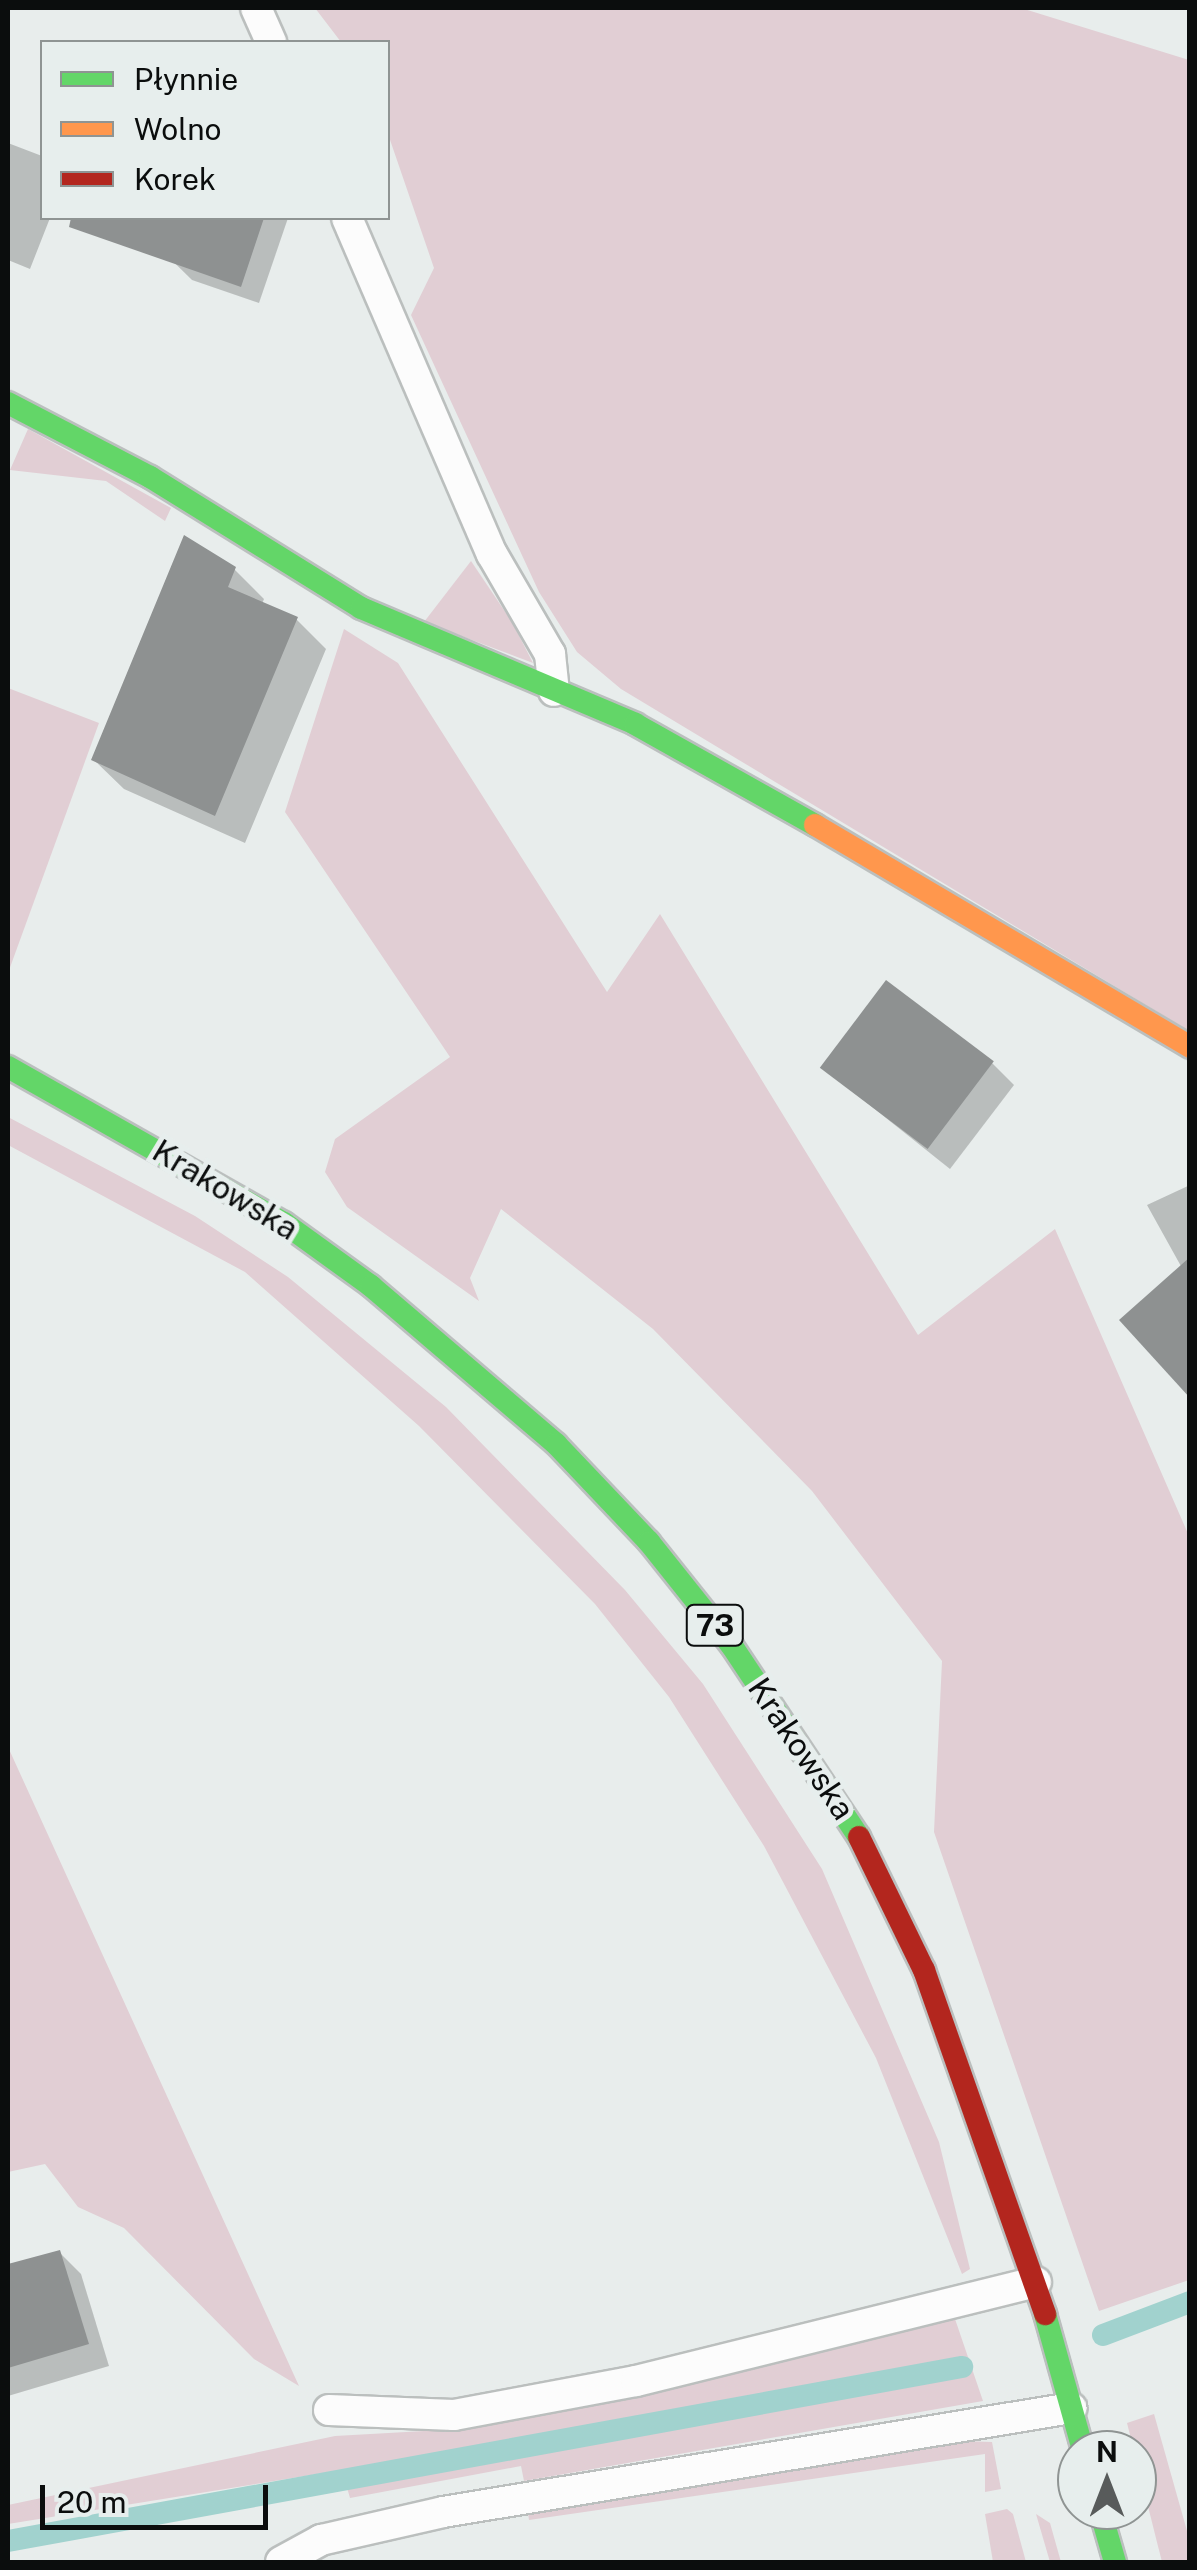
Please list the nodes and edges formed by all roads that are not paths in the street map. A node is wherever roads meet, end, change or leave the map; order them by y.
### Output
1 (256, 8) edge
2 (270, 40) edge
3 (347, 220) edge
4 (8, 403) edge
5 (554, 691) junction
6 (1190, 1048) edge
7 (8, 1067) edge
8 (1036, 2282) junction
9 (1071, 2408) junction
10 (329, 2410) dead end
11 (1077, 2430) edge
12 (1106, 2530) edge
13 (281, 2562) edge
14 (1115, 2562) edge

1 - 2 lane
3 - 5 lane
4 - 5 main road
5 - 6 main road
7 - 8 main road, Krakowska / 73
8 - 9 main road, Krakowska / 73
8 - 10 lane
9 - 11 main road, Krakowska / 73
9 - 13 lane
12 - 14 main road

